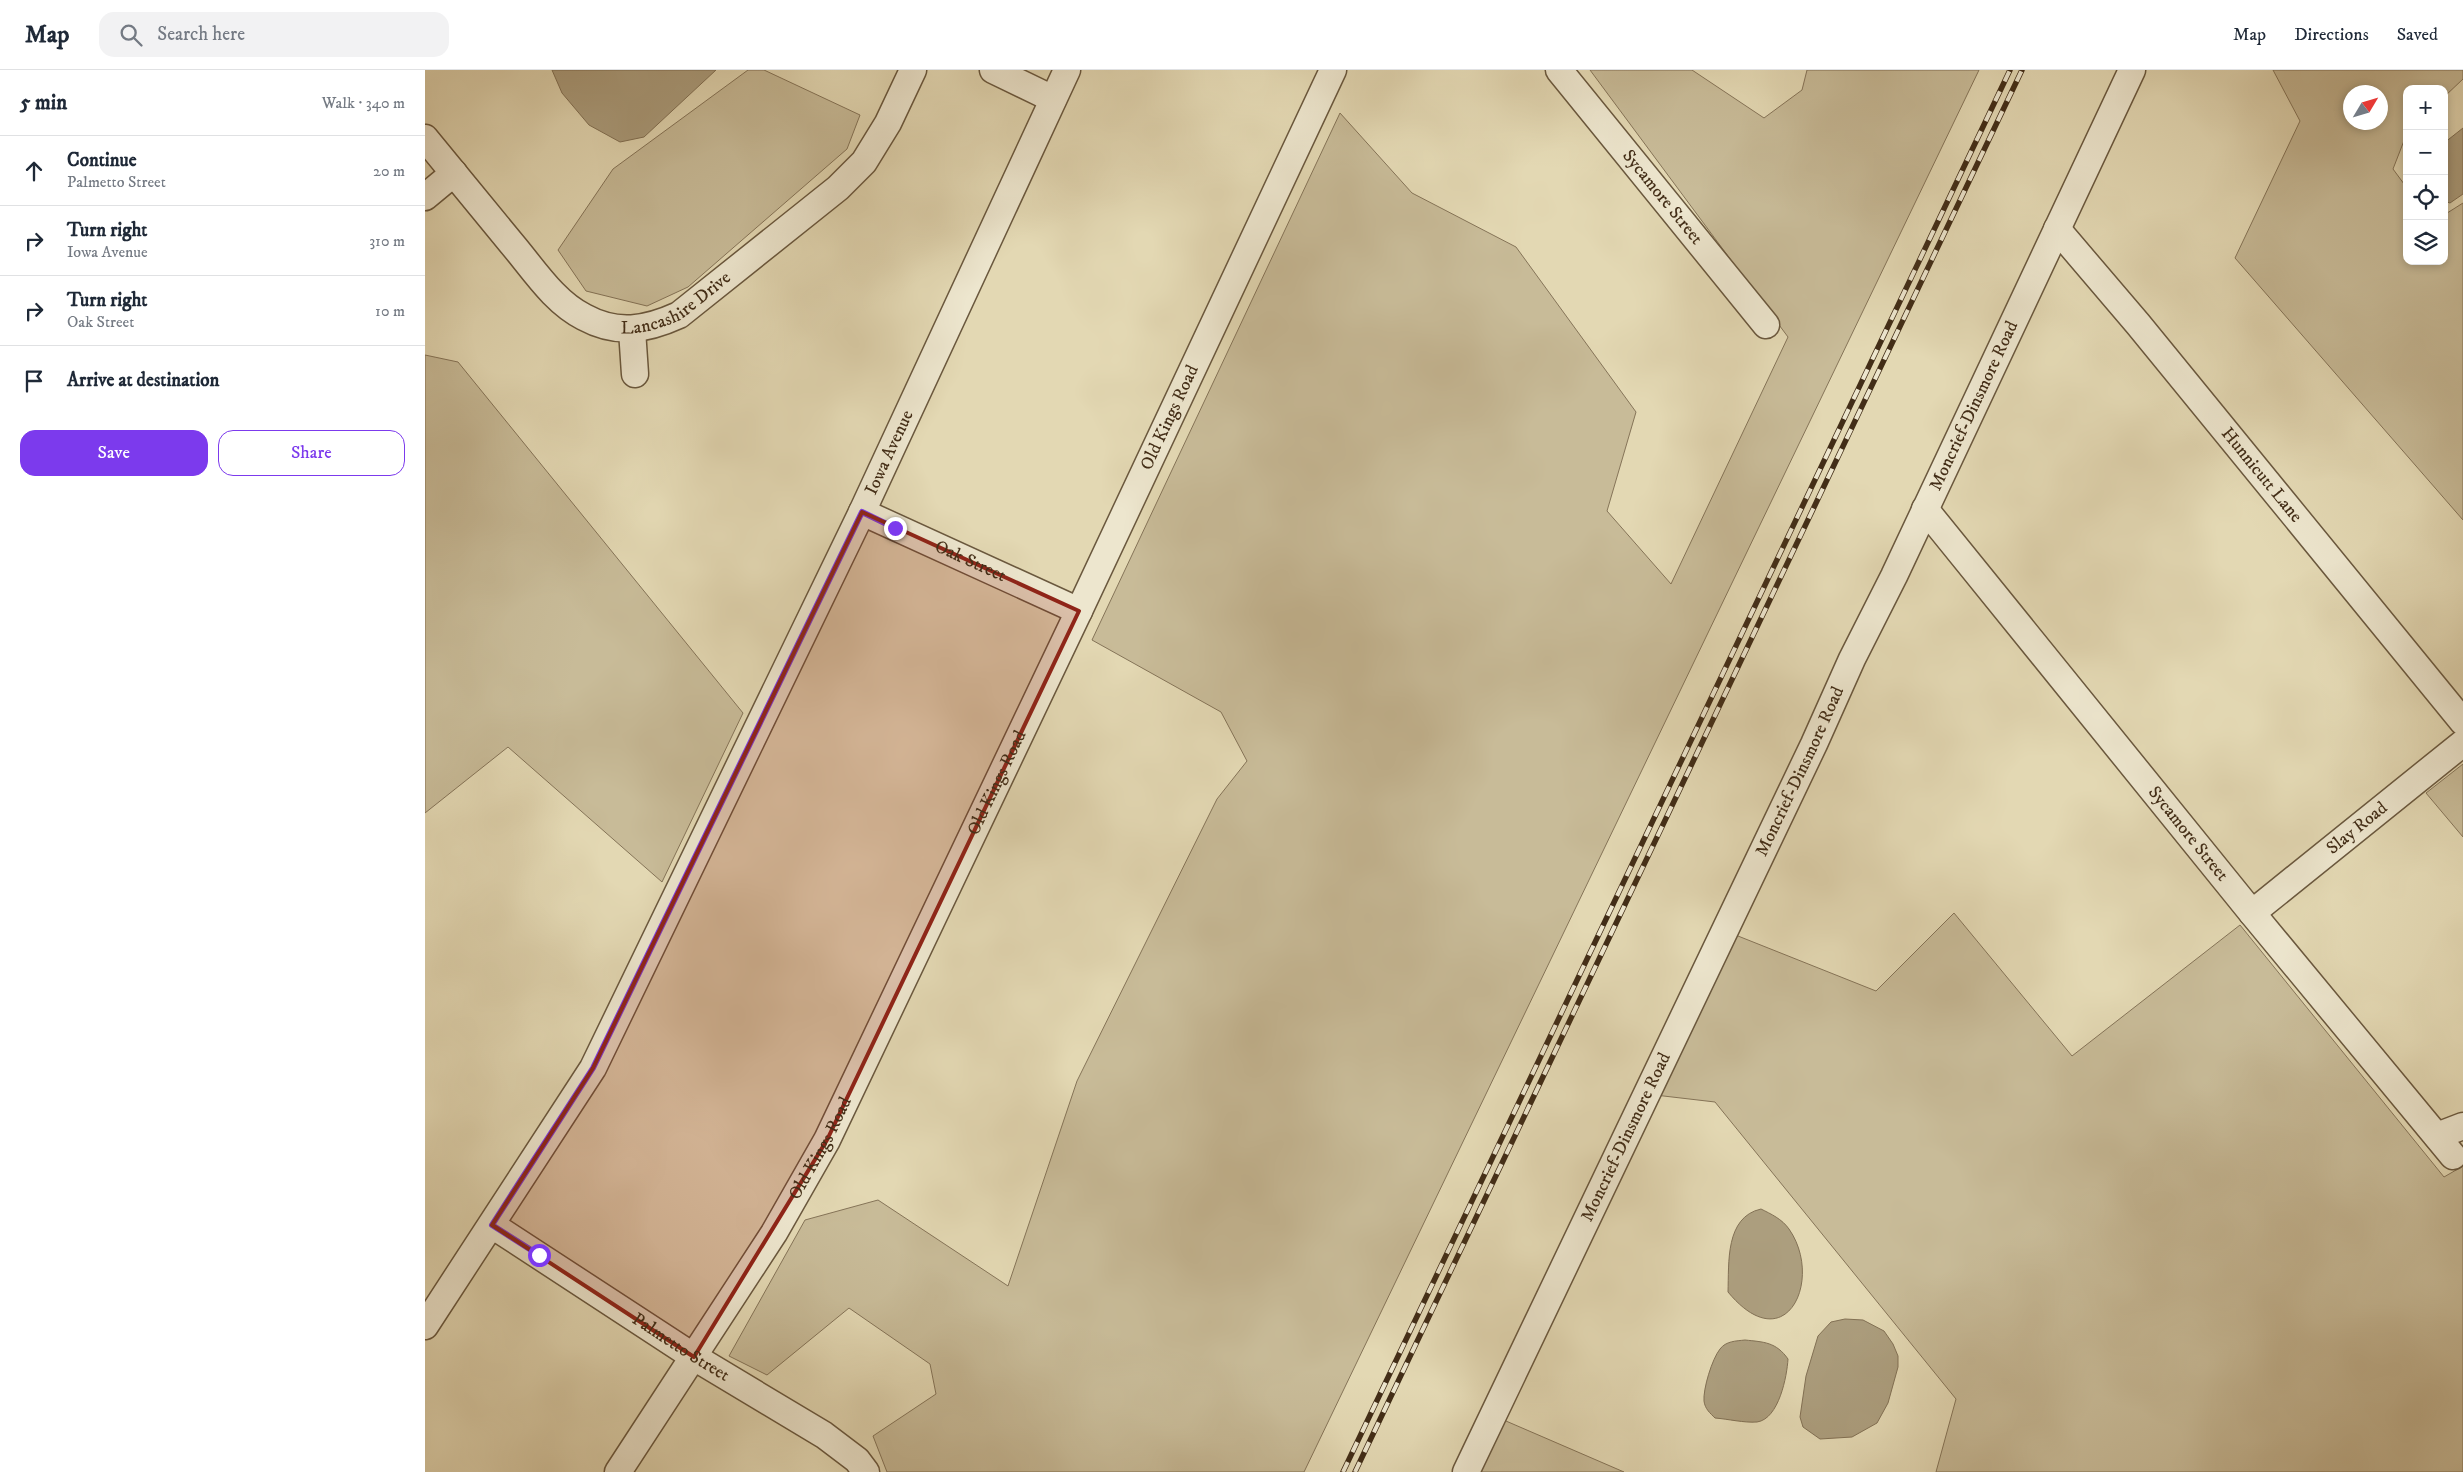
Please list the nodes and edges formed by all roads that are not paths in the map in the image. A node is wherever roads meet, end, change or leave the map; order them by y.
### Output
1 (913, 70) edge
2 (993, 70) edge
3 (1067, 70) edge
4 (1333, 70) edge
5 (1559, 70) edge
6 (2132, 70) edge
7 (1053, 99) junction
8 (425, 138) edge
9 (454, 173) junction
10 (425, 197) edge
11 (2057, 229) junction
12 (1766, 325) dead end
13 (632, 330) junction
14 (635, 374) dead end
15 (1925, 509) junction
16 (862, 512) junction
17 (1079, 611) junction
18 (2463, 722) edge
19 (2463, 744) edge
20 (2252, 913) junction
21 (2463, 1126) edge
22 (2437, 1136) junction
23 (2453, 1156) dead end
24 (492, 1225) junction
25 (425, 1326) edge
26 (694, 1357) junction
27 (618, 1472) edge
28 (866, 1472) edge
29 (1466, 1472) edge

1 - 13 street, Lancashire Drive
2 - 7 street
3 - 7 street, Iowa Avenue
4 - 17 street, Old Kings Road
5 - 12 street, Sycamore Street
6 - 11 street, Moncrief-Dinsmore Road
7 - 16 street, Iowa Avenue
8 - 9 street, Lancashire Drive
9 - 10 street
9 - 13 street, Lancashire Drive
11 - 15 street, Moncrief-Dinsmore Road
11 - 18 street, Hunnicutt Lane
13 - 14 street
15 - 20 street, Sycamore Street
15 - 29 street, Moncrief-Dinsmore Road
16 - 17 street, Oak Street
16 - 24 street, Iowa Avenue
17 - 26 street, Old Kings Road
19 - 20 street, Slay Road
20 - 22 street, Sycamore Street
21 - 22 street
22 - 23 street, Sycamore Street
24 - 25 street, Iowa Avenue
24 - 26 street, Palmetto Street
26 - 27 street, Old Kings Road
26 - 28 street, Palmetto Street

